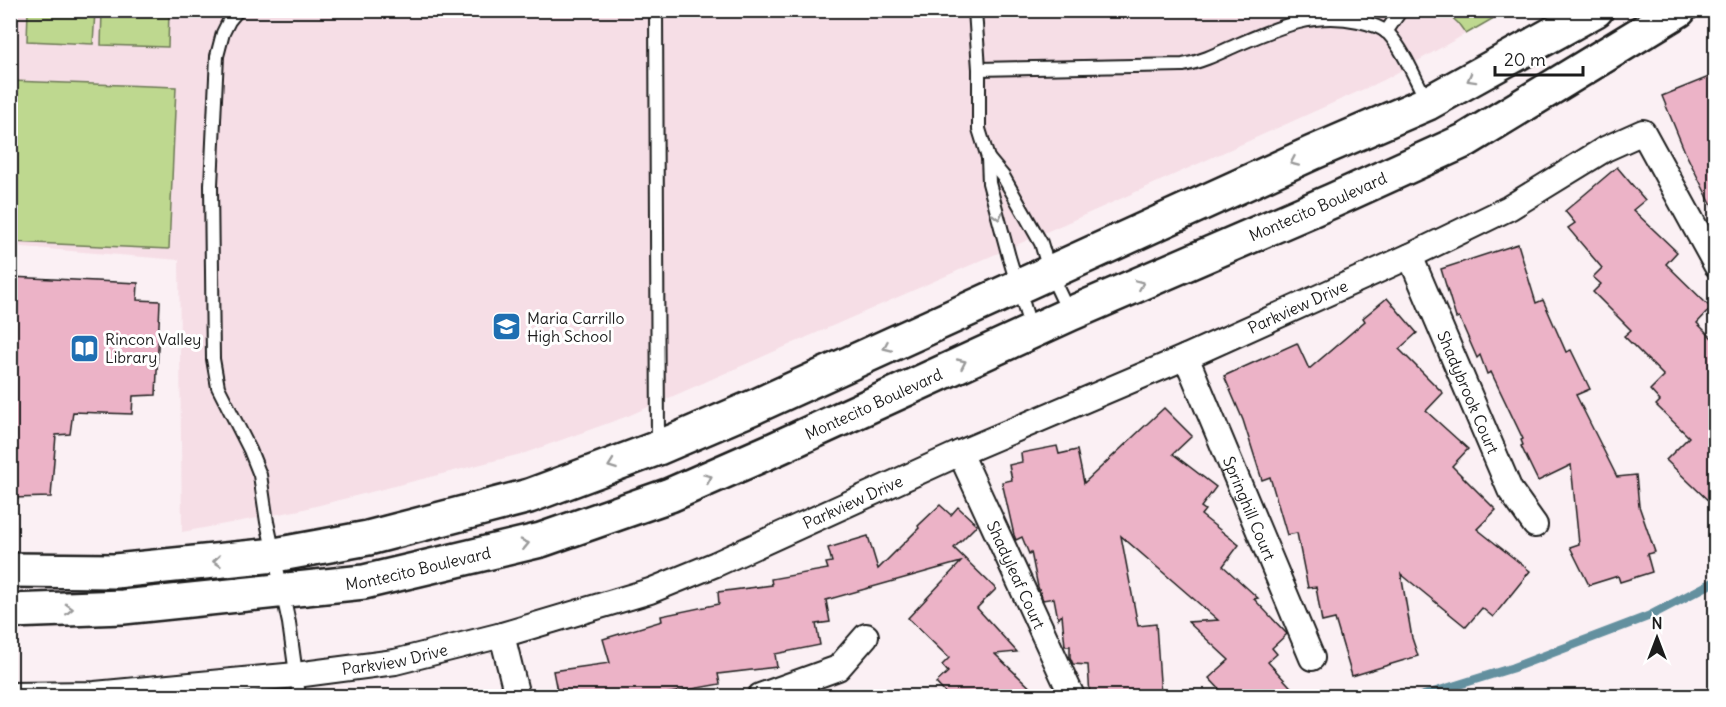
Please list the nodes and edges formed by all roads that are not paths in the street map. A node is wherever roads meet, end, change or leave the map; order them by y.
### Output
1 (238, 10) edge
2 (656, 10) edge
3 (975, 10) edge
4 (1401, 10) edge
5 (1596, 10) edge
6 (1679, 10) edge
7 (1386, 32) junction
8 (979, 69) junction
9 (1428, 103) junction
10 (987, 158) junction
11 (1410, 256) junction
12 (1716, 265) edge
13 (1050, 273) junction
14 (1018, 288) junction
15 (1070, 314) junction
16 (1032, 332) junction
17 (1186, 357) junction
18 (658, 448) junction
19 (960, 453) junction
20 (1535, 525) dead end
21 (275, 555) junction
22 (10, 570) edge
23 (282, 591) junction
24 (10, 611) edge
25 (502, 635) junction
26 (866, 636) dead end
27 (1312, 658) dead end
28 (298, 686) edge
29 (10, 694) edge
30 (517, 696) edge
31 (760, 696) edge
32 (1072, 696) edge

1 - 21 lane
2 - 18 lane
3 - 8 lane
4 - 7 lane
5 -> 9 main road
15 -> 6 main road, Montecito Boulevard
7 - 8 lane
7 - 9 lane
8 - 10 lane
9 -> 13 main road
10 - 13 lane
10 -> 14 lane
11 - 12 street, Parkview Drive
11 - 17 street, Parkview Drive
11 - 20 street, Shadybrook Court
13 - 14 main road
13 - 15 lane
14 - 16 lane
14 -> 18 main road
15 - 16 main road, Montecito Boulevard
23 -> 16 main road, Montecito Boulevard
17 - 19 street, Parkview Drive
17 - 27 street, Springhill Court
18 -> 21 main road
19 - 25 street, Parkview Drive
19 - 32 street, Shadyleaf Court
21 -> 22 main road
21 - 23 lane
24 -> 23 main road, Montecito Boulevard
23 - 28 lane
25 - 28 street, Parkview Drive
25 - 30 street
26 - 31 street
28 - 29 street, Parkview Drive

